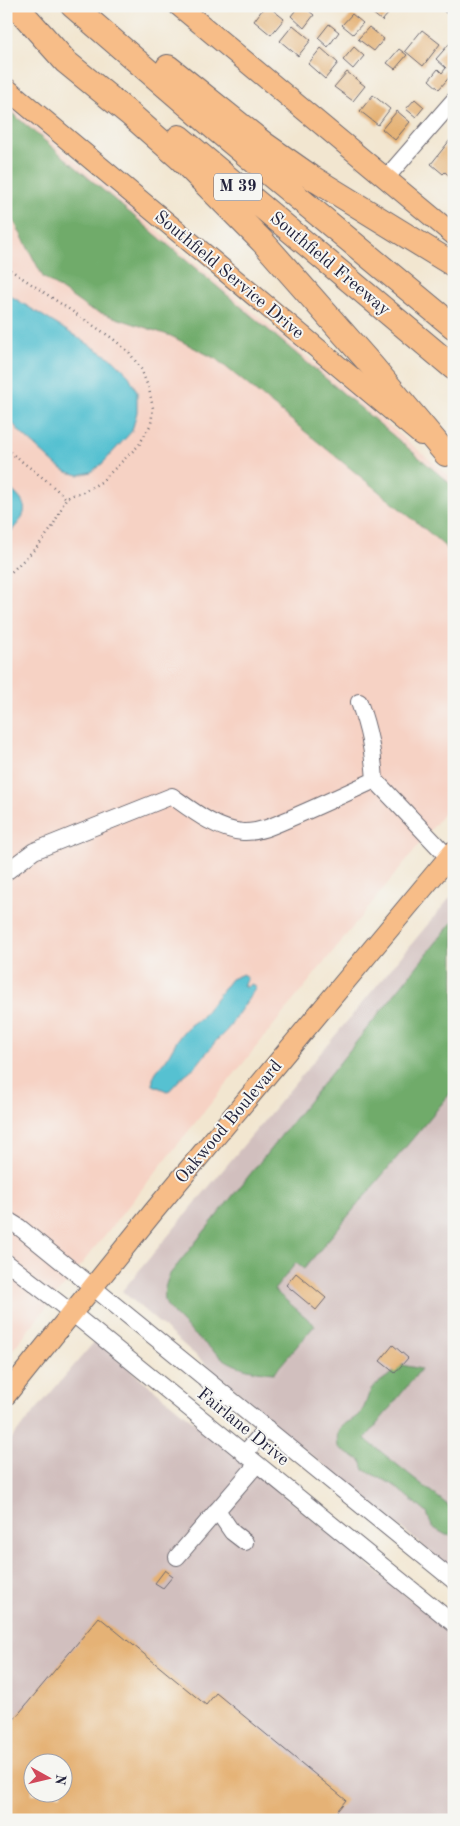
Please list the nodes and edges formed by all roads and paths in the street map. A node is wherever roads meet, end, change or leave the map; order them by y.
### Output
1 (16, 6) edge
2 (22, 6) edge
3 (74, 6) edge
4 (93, 6) edge
5 (179, 6) edge
6 (6, 88) edge
7 (454, 100) edge
8 (386, 178) junction
9 (454, 235) edge
10 (454, 265) edge
11 (6, 267) edge
12 (454, 327) edge
13 (454, 368) edge
14 (6, 449) edge
15 (450, 458) edge
16 (66, 498) junction
17 (6, 577) edge
18 (359, 702) dead end
19 (375, 780) junction
20 (451, 854) edge
21 (6, 872) edge
22 (6, 1219) edge
23 (6, 1262) edge
24 (94, 1287) junction
25 (72, 1313) junction
26 (6, 1395) edge
27 (267, 1428) junction
28 (250, 1459) junction
29 (216, 1510) junction
30 (244, 1542) dead end
31 (177, 1557) dead end
32 (454, 1581) edge
33 (454, 1624) edge

1 - 15 highway
2 - 13 highway, Southfield Freeway / M 39
3 - 12 highway, Southfield Freeway / M 39
4 - 10 highway
5 - 8 main road
6 - 15 main road, Southfield Service Drive
7 - 8 street
8 - 9 main road
11 - 16 path
14 - 16 path
16 - 17 path
18 - 19 street
19 - 20 street
19 - 21 street
20 - 24 main road, Oakwood Boulevard
22 - 24 street, Fairlane Drive
23 - 25 street, Fairlane Drive
24 - 25 main road, Oakwood Boulevard
24 - 27 street, Fairlane Drive
25 - 26 main road, Oakwood Boulevard
25 - 28 street, Fairlane Drive
27 - 28 street
27 - 32 street, Fairlane Drive
28 - 29 street
28 - 33 street, Fairlane Drive
29 - 30 street
29 - 31 street

